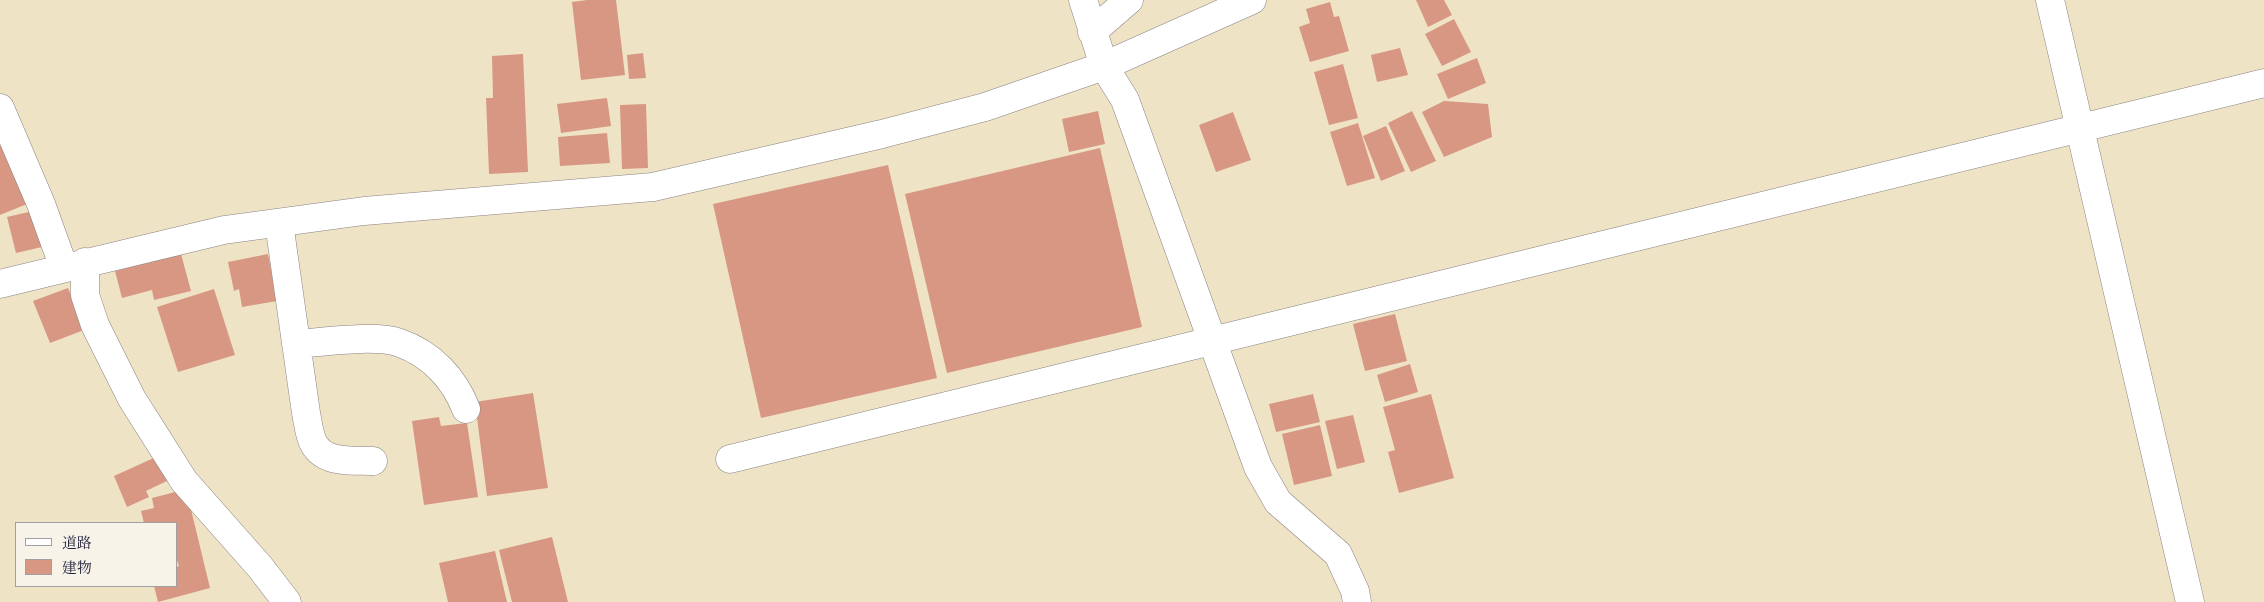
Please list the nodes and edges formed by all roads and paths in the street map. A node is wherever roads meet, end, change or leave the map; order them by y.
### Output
1 (1083, 0) edge
2 (1129, 0) edge
3 (1252, 0) edge
4 (2050, 0) edge
5 (1092, 32) junction
6 (1104, 66) junction
7 (2264, 83) edge
8 (0, 108) edge
9 (2079, 128) junction
10 (279, 223) junction
11 (74, 265) junction
12 (0, 284) edge
13 (1212, 339) junction
14 (296, 344) junction
15 (466, 409) dead end
16 (730, 459) dead end
17 (373, 461) dead end
18 (287, 602) edge
19 (1357, 602) edge
20 (2190, 602) edge

1 - 5 street
2 - 5 street
3 - 6 street
4 - 9 street
5 - 6 street
6 - 10 street
6 - 13 street
7 - 9 street
8 - 11 street
9 - 13 street
9 - 20 street
10 - 11 street
10 - 14 street
11 - 12 street
11 - 18 street
13 - 16 street
13 - 19 street
14 - 15 street
14 - 17 street

